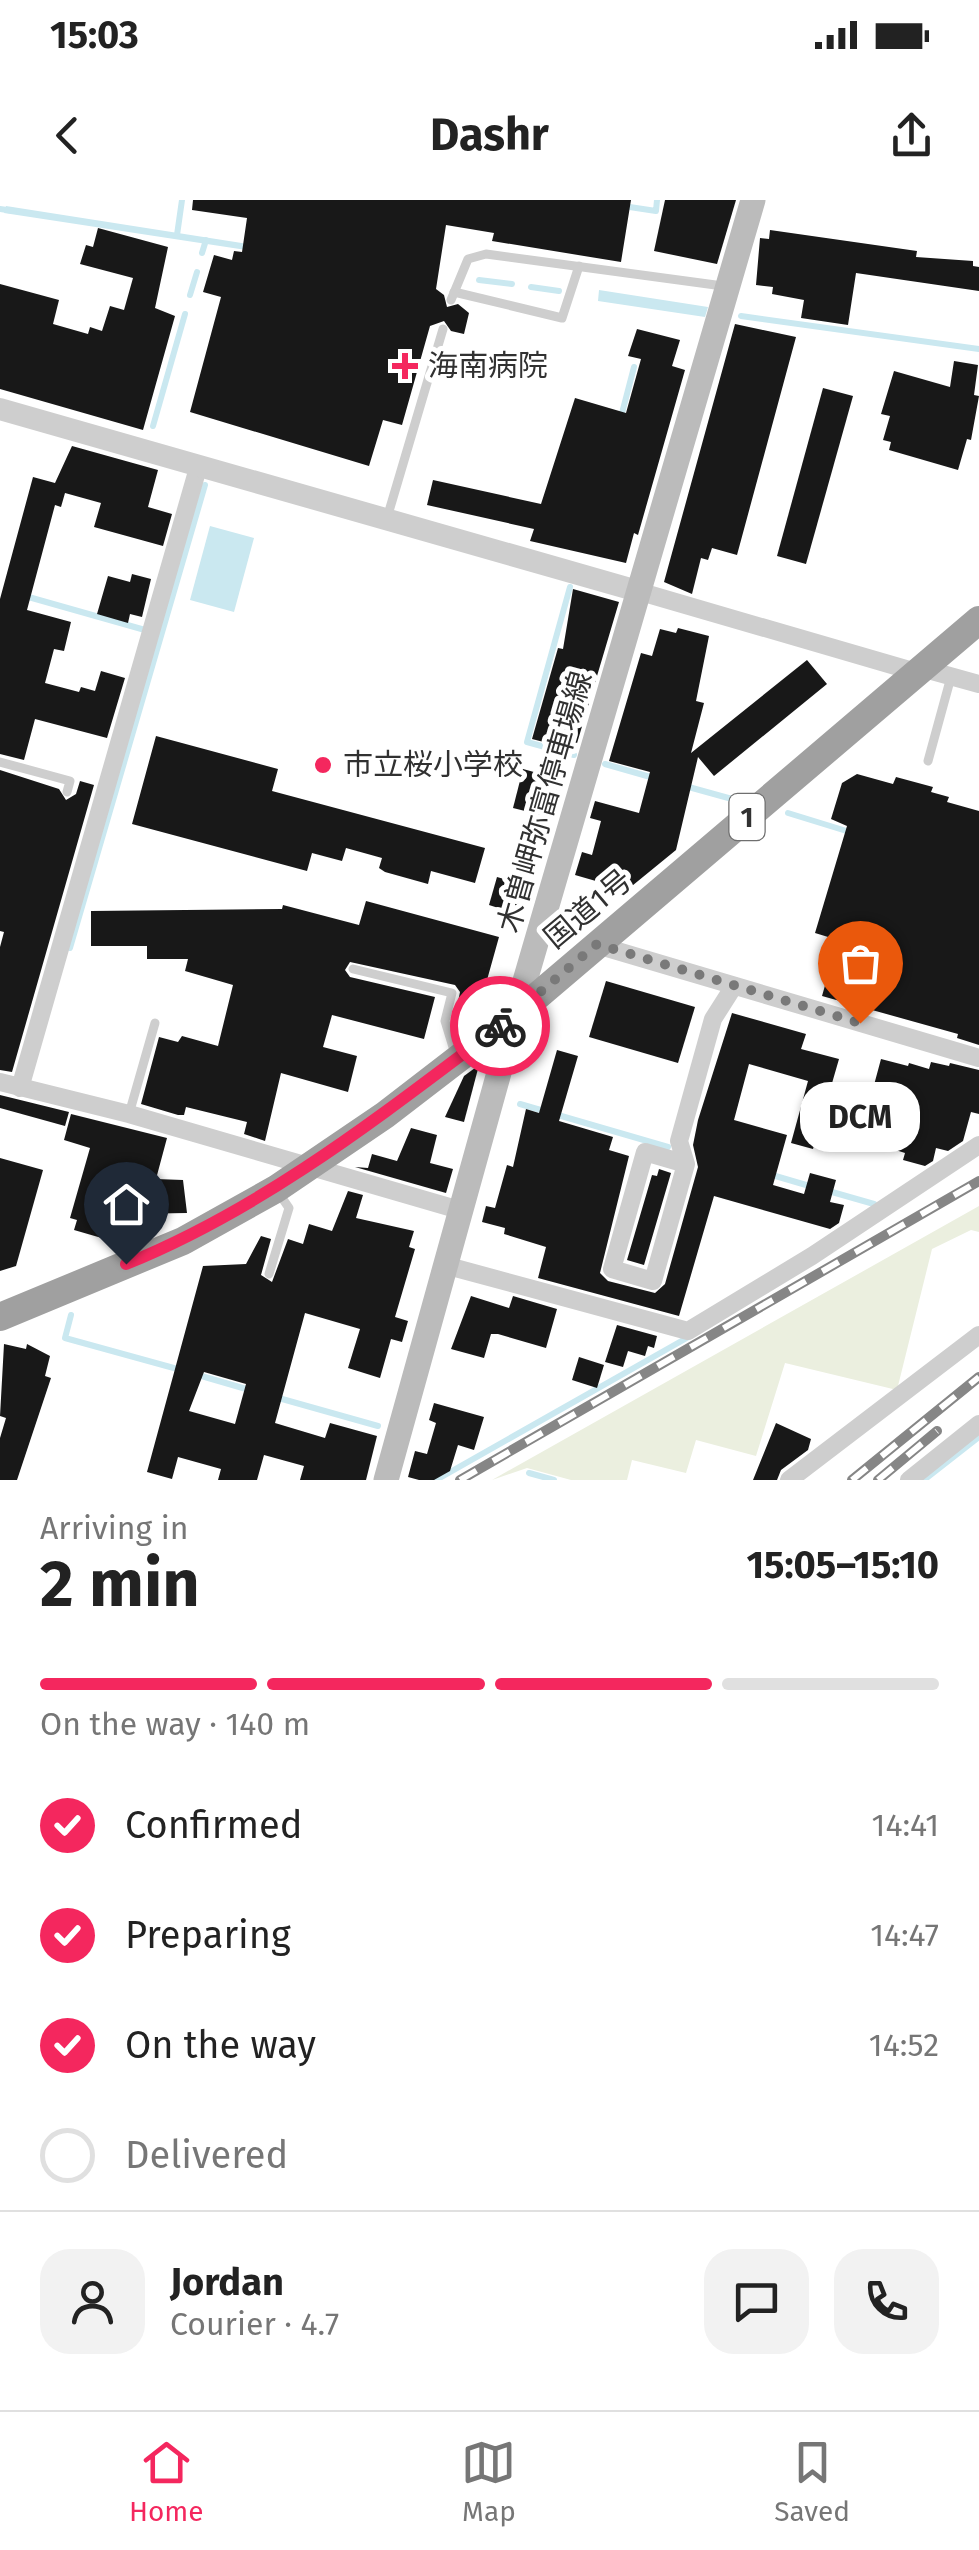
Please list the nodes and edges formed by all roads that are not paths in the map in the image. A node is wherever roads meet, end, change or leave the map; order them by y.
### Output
1 (753, 200) edge
2 (580, 266) junction
3 (728, 286) junction
4 (443, 329) dead end
5 (0, 409) edge
6 (198, 468) junction
7 (386, 521) junction
8 (641, 592) junction
9 (979, 620) edge
10 (918, 670) junction
11 (952, 676) junction
12 (979, 684) edge
13 (928, 761) dead end
14 (0, 762) edge
15 (67, 792) dead end
16 (597, 944) junction
17 (353, 969) dead end
18 (734, 986) junction
19 (515, 1015) junction
20 (155, 1024) dead end
21 (979, 1058) edge
22 (456, 1060) junction
23 (0, 1082) edge
24 (20, 1088) junction
25 (129, 1114) junction
26 (979, 1145) edge
27 (686, 1164) junction
28 (309, 1168) junction
29 (276, 1189) junction
30 (463, 1211) junction
31 (448, 1266) junction
32 (269, 1274) dead end
33 (0, 1317) edge
34 (979, 1335) edge
35 (979, 1424) edge
36 (386, 1480) edge
37 (789, 1480) edge
38 (909, 1480) edge

1 - 3 main road, 木曽岬弥富停車場線
2 - 2 lane
2 - 3 lane
3 - 8 main road, 木曽岬弥富停車場線
4 - 7 lane
5 - 6 street
6 - 7 street
6 - 24 street
7 - 8 street
8 - 10 street
8 - 19 main road, 木曽岬弥富停車場線
9 - 10 highway, 国道1号 / 1
10 - 11 street
10 - 16 highway, 国道1号 / 1
11 - 12 street
11 - 13 lane
14 - 15 lane
16 - 18 street
16 - 19 highway, 国道1号 / 1
17 - 22 lane
18 - 21 street
18 - 27 street
19 - 22 highway, 国道1号 / 1
19 - 30 main road, 木曽岬弥富停車場線
20 - 25 lane
22 - 28 highway, 国道1号 / 1
23 - 24 street
24 - 25 street
25 - 28 street
26 - 31 street
27 - 27 street
28 - 29 highway, 国道1号 / 1
28 - 30 street
29 - 32 lane
29 - 33 highway, 国道1号 / 1
30 - 31 main road, 木曽岬弥富停車場線
31 - 36 main road, 木曽岬弥富停車場線
34 - 37 street
35 - 38 street

